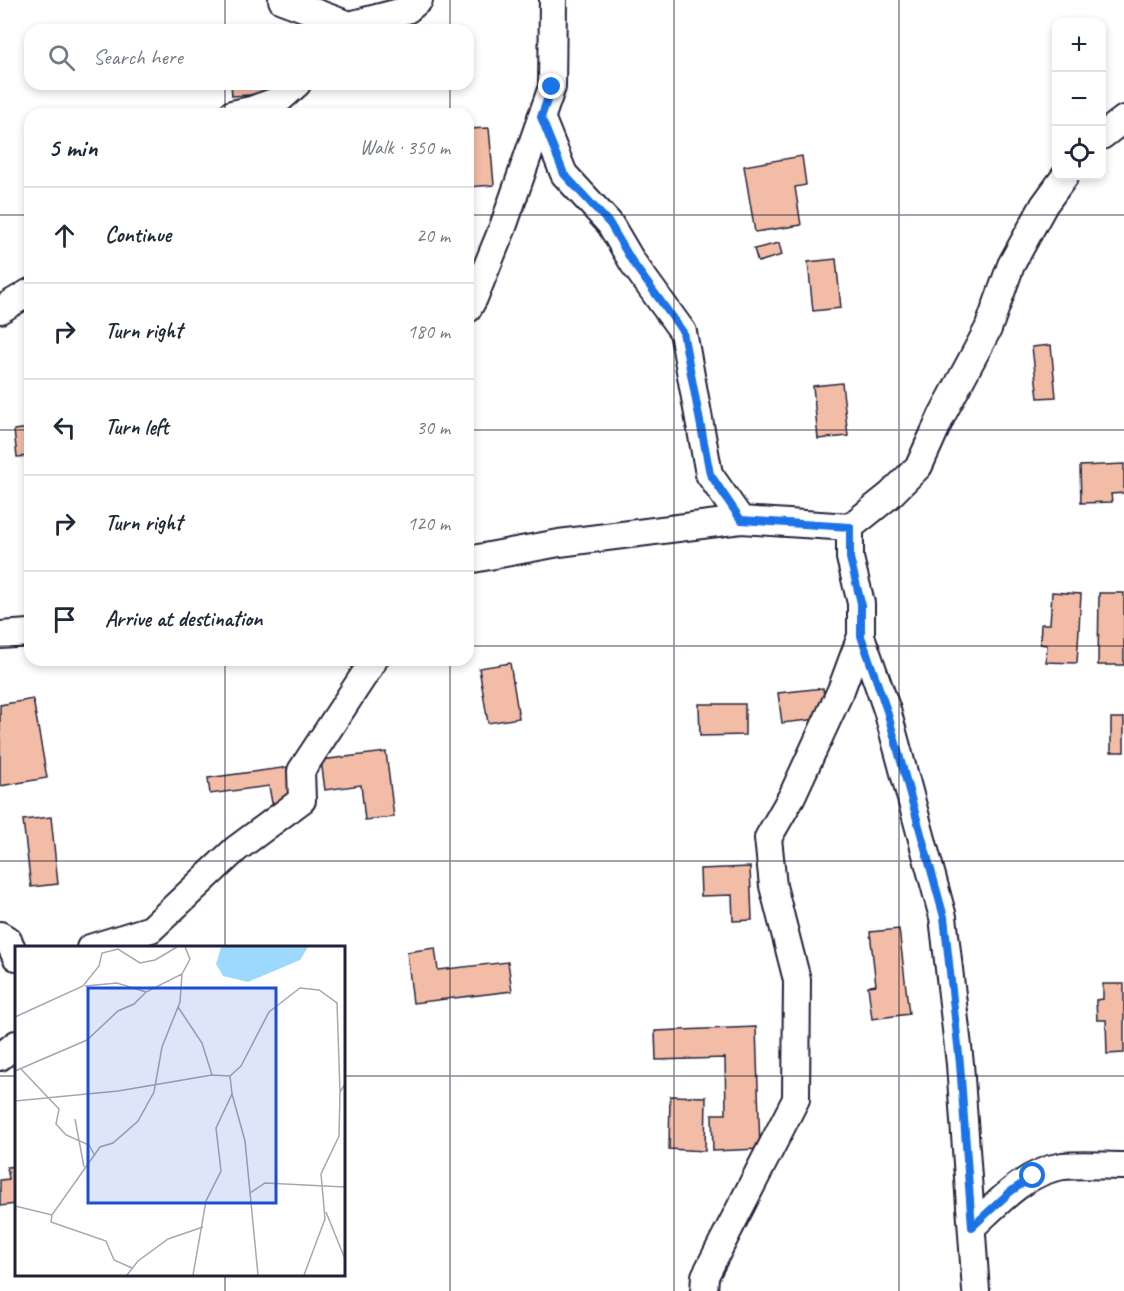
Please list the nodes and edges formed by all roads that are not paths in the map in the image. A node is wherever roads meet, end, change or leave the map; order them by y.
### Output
1 (282, 0) edge
2 (419, 0) edge
3 (553, 0) edge
4 (338, 24) edge
5 (359, 24) edge
6 (290, 90) edge
7 (257, 108) edge
8 (541, 117) junction
9 (1124, 119) edge
10 (1106, 132) edge
11 (1062, 180) edge
12 (24, 296) edge
13 (474, 298) edge
14 (0, 310) edge
15 (741, 520) junction
16 (850, 527) junction
17 (474, 559) edge
18 (24, 633) edge
19 (0, 635) edge
20 (861, 636) junction
21 (370, 666) edge
22 (0, 935) edge
23 (96, 946) edge
24 (15, 955) edge
25 (15, 1045) edge
26 (0, 1057) edge
27 (1124, 1167) edge
28 (972, 1227) junction
29 (704, 1291) edge
30 (976, 1291) edge

1 - 4 street
2 - 5 street
3 - 8 street
6 - 7 street
8 - 13 street
8 - 15 street
9 - 10 street
11 - 16 street
12 - 14 street
15 - 16 street
15 - 17 street
16 - 20 street
18 - 19 street
20 - 28 street
20 - 29 street
21 - 23 street
22 - 24 street
25 - 26 street
27 - 28 street
28 - 30 street

